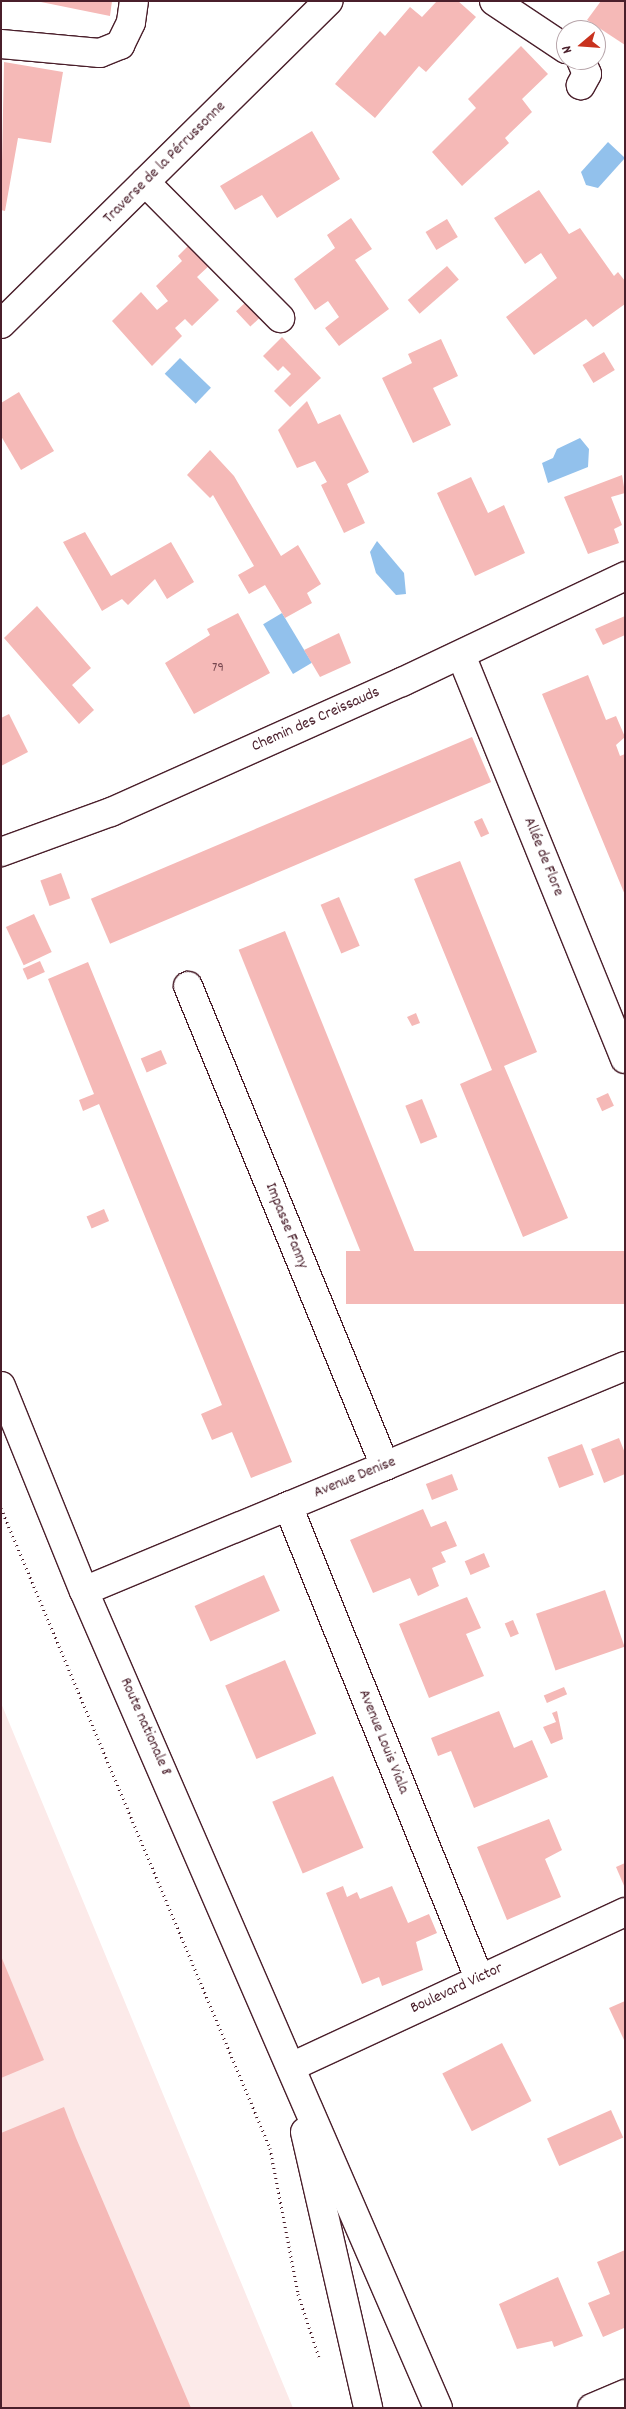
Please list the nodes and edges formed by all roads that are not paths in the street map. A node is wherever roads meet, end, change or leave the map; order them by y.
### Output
1 (134, 1) edge
2 (329, 1) edge
3 (494, 1) edge
4 (556, 42) edge
5 (1, 44) edge
6 (145, 182) junction
7 (280, 318) dead end
8 (1, 324) edge
9 (625, 576) edge
10 (461, 655) junction
11 (1, 852) edge
12 (188, 986) dead end
13 (625, 1059) edge
14 (625, 1366) edge
15 (1, 1386) edge
16 (385, 1466) junction
17 (288, 1506) junction
18 (84, 1591) junction
19 (625, 1912) edge
20 (479, 1978) junction
21 (291, 2067) junction
22 (625, 2394) edge
23 (368, 2408) edge
24 (438, 2408) edge
25 (592, 2408) edge

1 - 5 street
2 - 6 street, Traverse de la Pérrussonne
3 - 4 street
6 - 7 street
6 - 8 street, Traverse de la Pérrussonne
9 - 10 street, Chemin des Creissauds
10 - 11 street, Chemin des Creissauds
10 - 13 street, Allée de Flore
12 - 16 street, Impasse Fanny
14 - 16 street, Avenue Denise
15 - 18 street, Route nationale 8
16 - 17 street, Avenue Denise
17 - 18 street, Avenue Denise
17 - 20 street, Avenue Louis Viala
18 - 21 street, Route nationale 8
19 - 20 street, Boulevard Victor
20 - 21 street, Boulevard Victor
21 - 23 street
21 - 24 street
22 - 25 street

